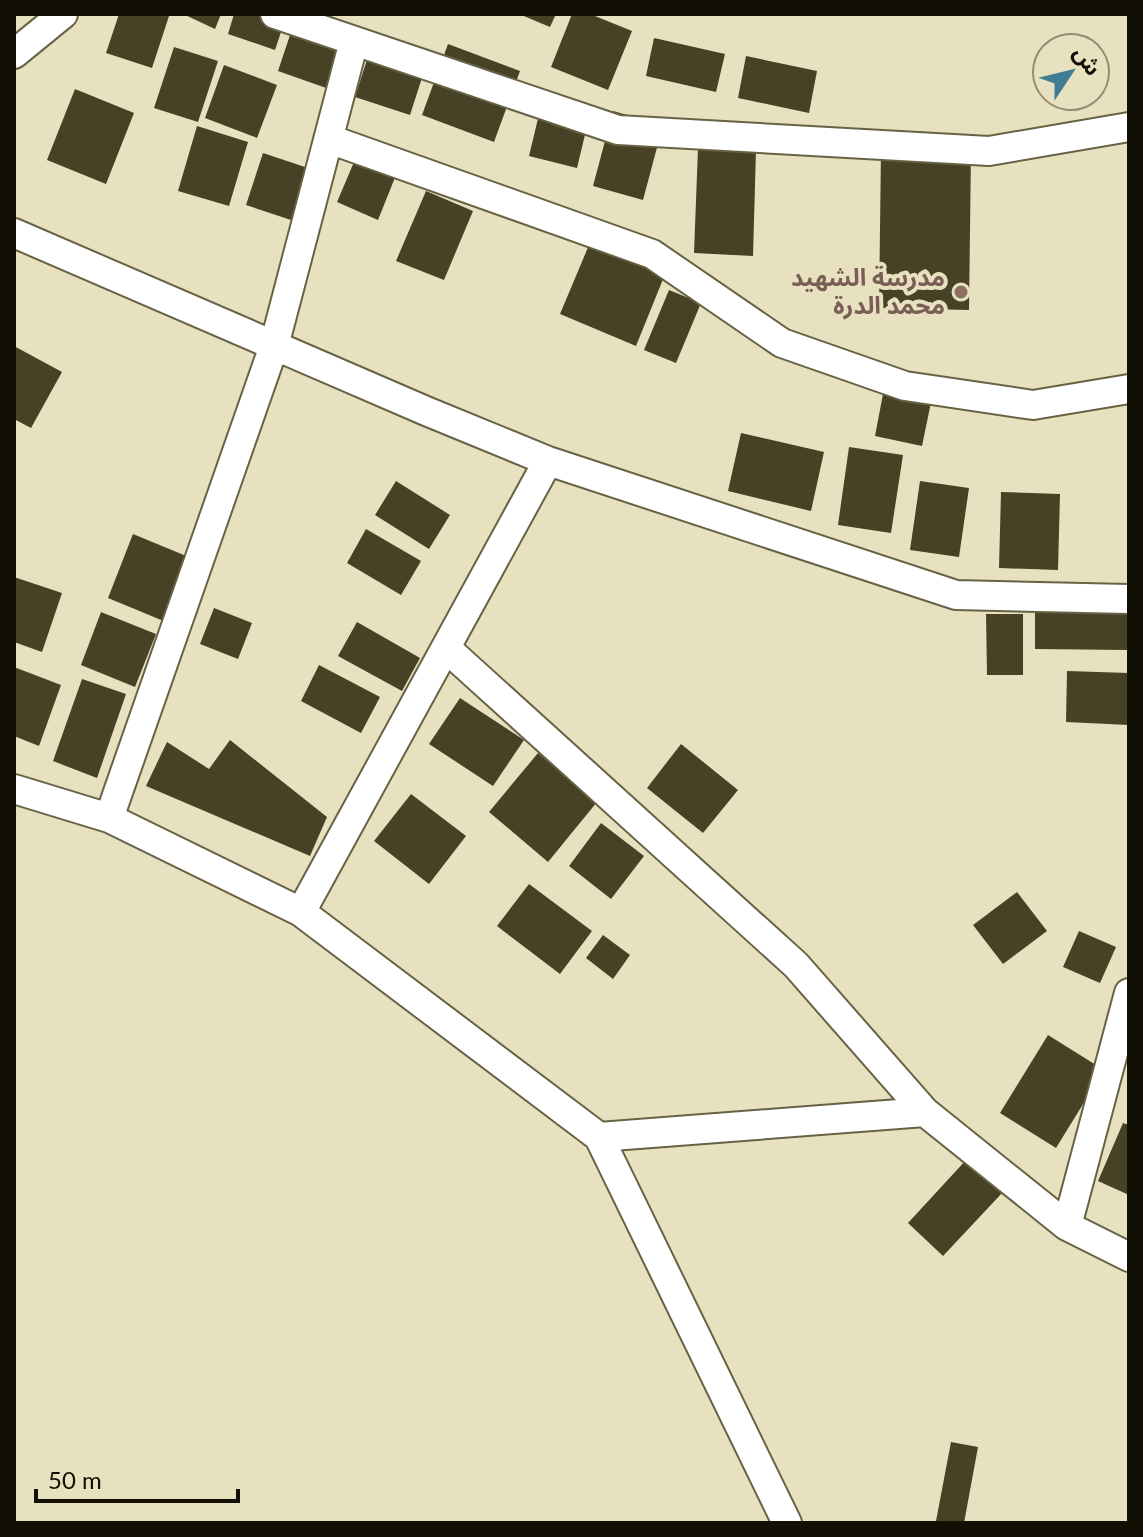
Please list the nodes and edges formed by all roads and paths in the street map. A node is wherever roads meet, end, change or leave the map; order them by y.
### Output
1 (63, 14) edge
2 (275, 14) edge
3 (354, 41) junction
4 (14, 54) edge
5 (1129, 127) edge
6 (329, 139) junction
7 (14, 233) edge
8 (274, 346) junction
9 (1129, 389) edge
10 (548, 461) junction
11 (1129, 599) edge
12 (446, 648) junction
13 (14, 789) edge
14 (109, 818) junction
15 (301, 912) junction
16 (1129, 993) edge
17 (925, 1112) junction
18 (599, 1137) junction
19 (1067, 1226) junction
20 (1129, 1257) edge
21 (787, 1523) edge

1 - 4 street
2 - 3 street
3 - 5 street
3 - 6 street
6 - 8 street
6 - 9 street
7 - 8 street
8 - 10 street
8 - 14 street
10 - 11 street
10 - 12 street
12 - 15 street
12 - 17 street
13 - 14 street
14 - 15 street
15 - 18 street
16 - 19 street
17 - 18 street
17 - 19 street
18 - 21 street
19 - 20 street

